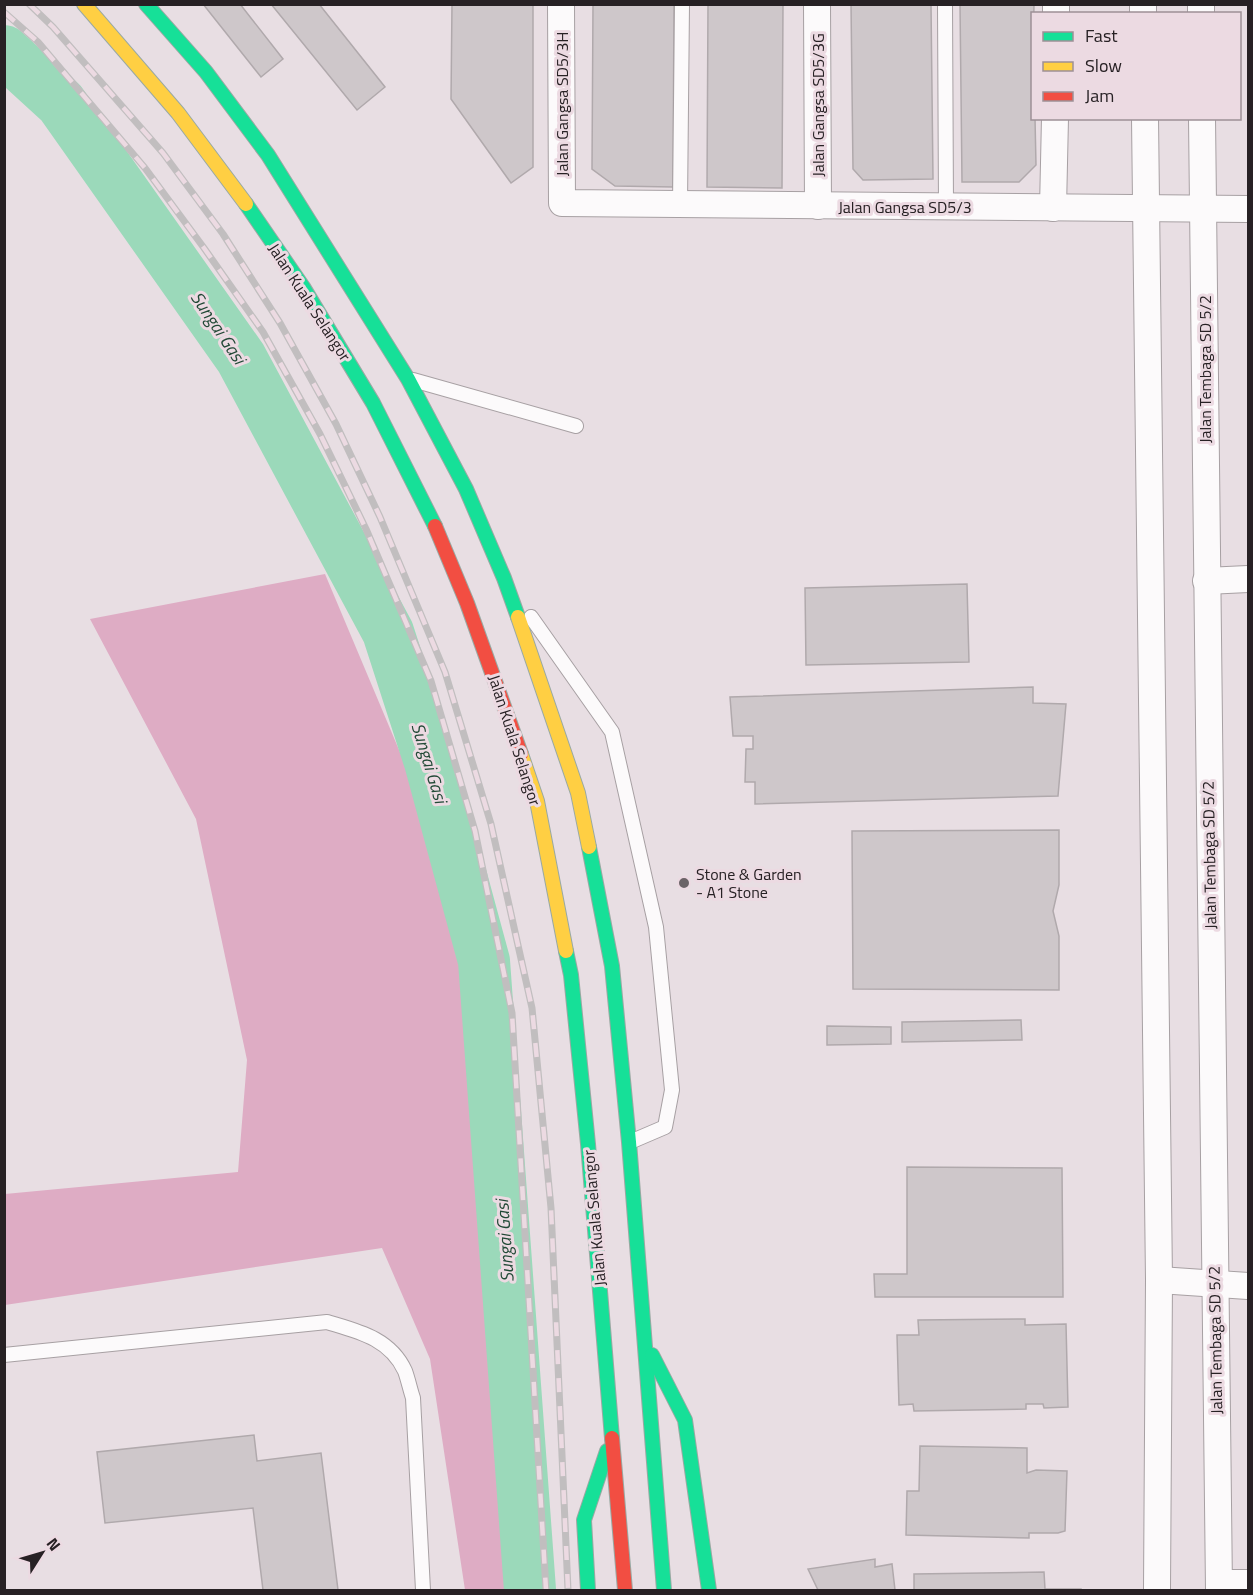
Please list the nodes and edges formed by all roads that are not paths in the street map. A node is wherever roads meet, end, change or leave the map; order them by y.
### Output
1 (84, 4) edge
2 (146, 4) edge
3 (561, 4) edge
4 (682, 4) edge
5 (817, 4) edge
6 (945, 4) edge
7 (1055, 120) edge
8 (1145, 120) edge
9 (1202, 120) edge
10 (562, 203) joint
11 (680, 205) junction
12 (818, 206) junction
13 (946, 207) junction
14 (1053, 208) junction
15 (1147, 208) junction
16 (1203, 209) junction
17 (1248, 209) edge
18 (408, 379) junction
19 (576, 426) dead end
20 (504, 578) junction
21 (1248, 579) edge
22 (1206, 581) junction
23 (629, 1142) junction
24 (1159, 1280) junction
25 (1215, 1283) junction
26 (1248, 1286) edge
27 (645, 1340) junction
28 (4, 1355) edge
29 (612, 1438) junction
30 (1248, 1583) edge
31 (1219, 1587) edge
32 (423, 1590) edge
33 (588, 1590) edge
34 (625, 1590) edge
35 (663, 1590) edge
36 (709, 1590) edge
37 (1157, 1590) edge

1 - 29 highway, Jalan Kuala Selangor
2 - 18 highway
3 - 10 street, Jalan Gangsa SD5/3H
4 - 11 lane
5 - 12 street, Jalan Gangsa SD5/3G
6 - 13 lane
7 - 14 street
8 - 15 street
9 - 16 street, Jalan Tembaga SD 5/2
10 - 11 street, Jalan Gangsa SD5/3
11 - 12 street, Jalan Gangsa SD5/3
12 - 13 street, Jalan Gangsa SD5/3
13 - 14 street, Jalan Gangsa SD5/3
14 - 15 street, Jalan Gangsa SD5/3
15 - 16 street, Jalan Gangsa SD5/3
15 - 24 street
16 - 17 street, Jalan Gangsa SD5/3
16 - 22 street, Jalan Tembaga SD 5/2
18 - 19 lane
18 - 20 highway
20 - 23 highway
20 - 23 lane
21 - 22 street
22 - 25 street, Jalan Tembaga SD 5/2
23 - 27 highway
24 - 25 street
24 - 37 street
25 - 26 street
25 - 31 street, Jalan Tembaga SD 5/2
27 - 35 highway
27 - 36 highway
28 - 32 lane
29 - 33 highway
29 - 34 highway, Jalan Kuala Selangor
30 - 31 street

